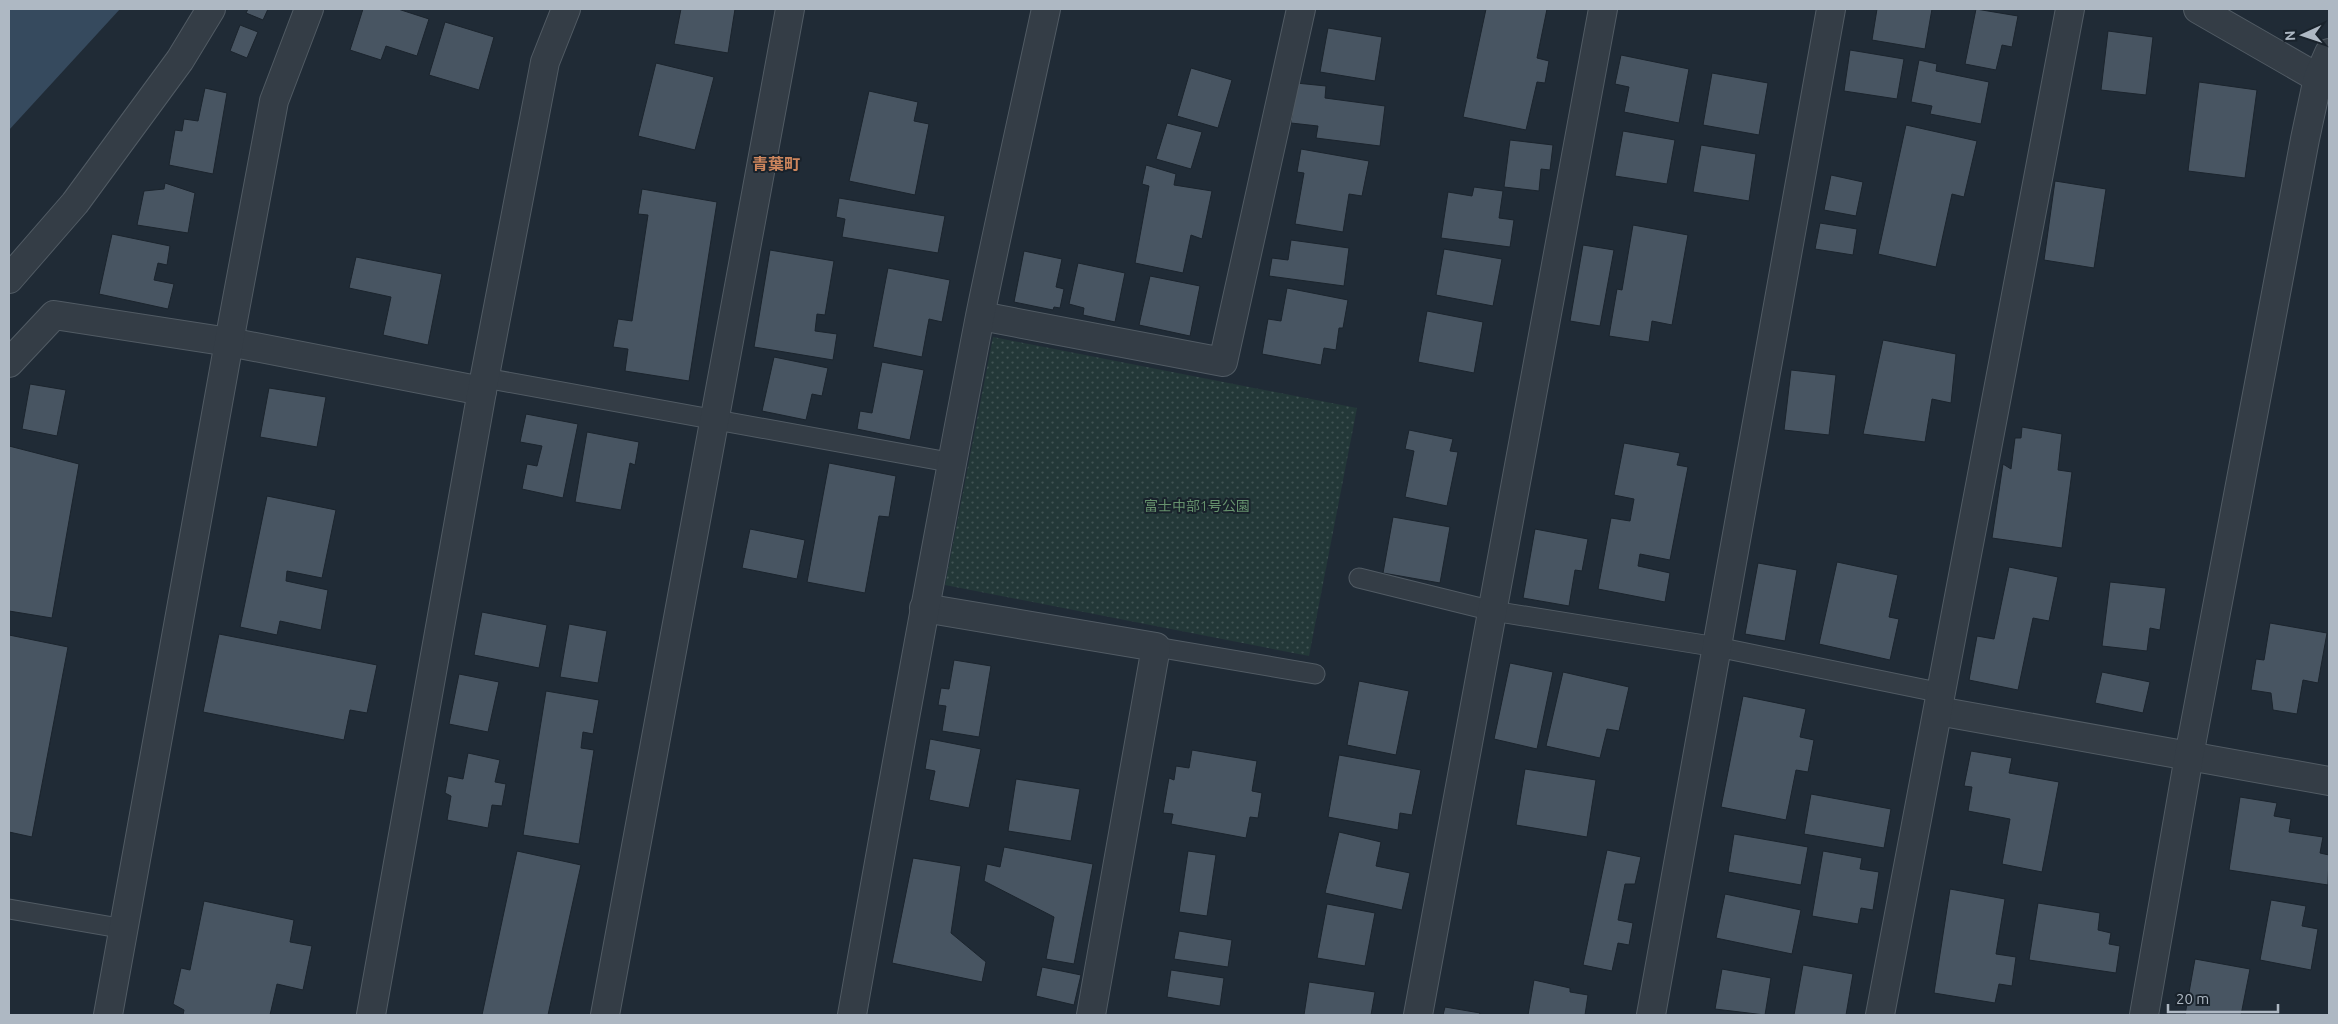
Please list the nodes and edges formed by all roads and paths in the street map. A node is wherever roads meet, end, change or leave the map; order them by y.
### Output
1 (211, 9) edge
2 (309, 9) edge
3 (566, 9) edge
4 (790, 9) edge
5 (1046, 9) edge
6 (1300, 9) edge
7 (1603, 9) edge
8 (1831, 9) edge
9 (2070, 9) edge
10 (2198, 9) edge
11 (2329, 53) edge
12 (2324, 81) edge
13 (9, 279) edge
14 (981, 316) junction
15 (229, 342) junction
16 (9, 362) edge
17 (484, 384) junction
18 (713, 419) junction
19 (954, 463) junction
20 (1359, 578) dead end
21 (924, 608) junction
22 (1493, 611) junction
23 (1156, 647) junction
24 (1717, 647) junction
25 (1315, 674) dead end
26 (1940, 702) junction
27 (2189, 756) junction
28 (2329, 781) edge
29 (9, 909) edge
30 (125, 929) junction
31 (108, 1015) edge
32 (371, 1015) edge
33 (605, 1015) edge
34 (852, 1015) edge
35 (1091, 1015) edge
36 (1418, 1015) edge
37 (1650, 1015) edge
38 (1880, 1015) edge
39 (2144, 1015) edge

1 - 13 street
2 - 15 street
3 - 17 street
4 - 18 street
5 - 14 street
6 - 14 street
7 - 22 street
8 - 24 street
9 - 26 street
10 - 12 street
11 - 12 street
12 - 27 street
14 - 19 street
15 - 16 street
15 - 17 street
15 - 30 street
17 - 18 lane
17 - 32 street
18 - 19 lane
18 - 33 street
19 - 21 street
20 - 22 lane
21 - 23 street
21 - 34 street
22 - 24 lane
22 - 36 street
23 - 25 lane
23 - 35 street
24 - 26 lane
24 - 37 street
26 - 27 street
26 - 38 street
27 - 28 street
27 - 39 street
29 - 30 lane
30 - 31 street

